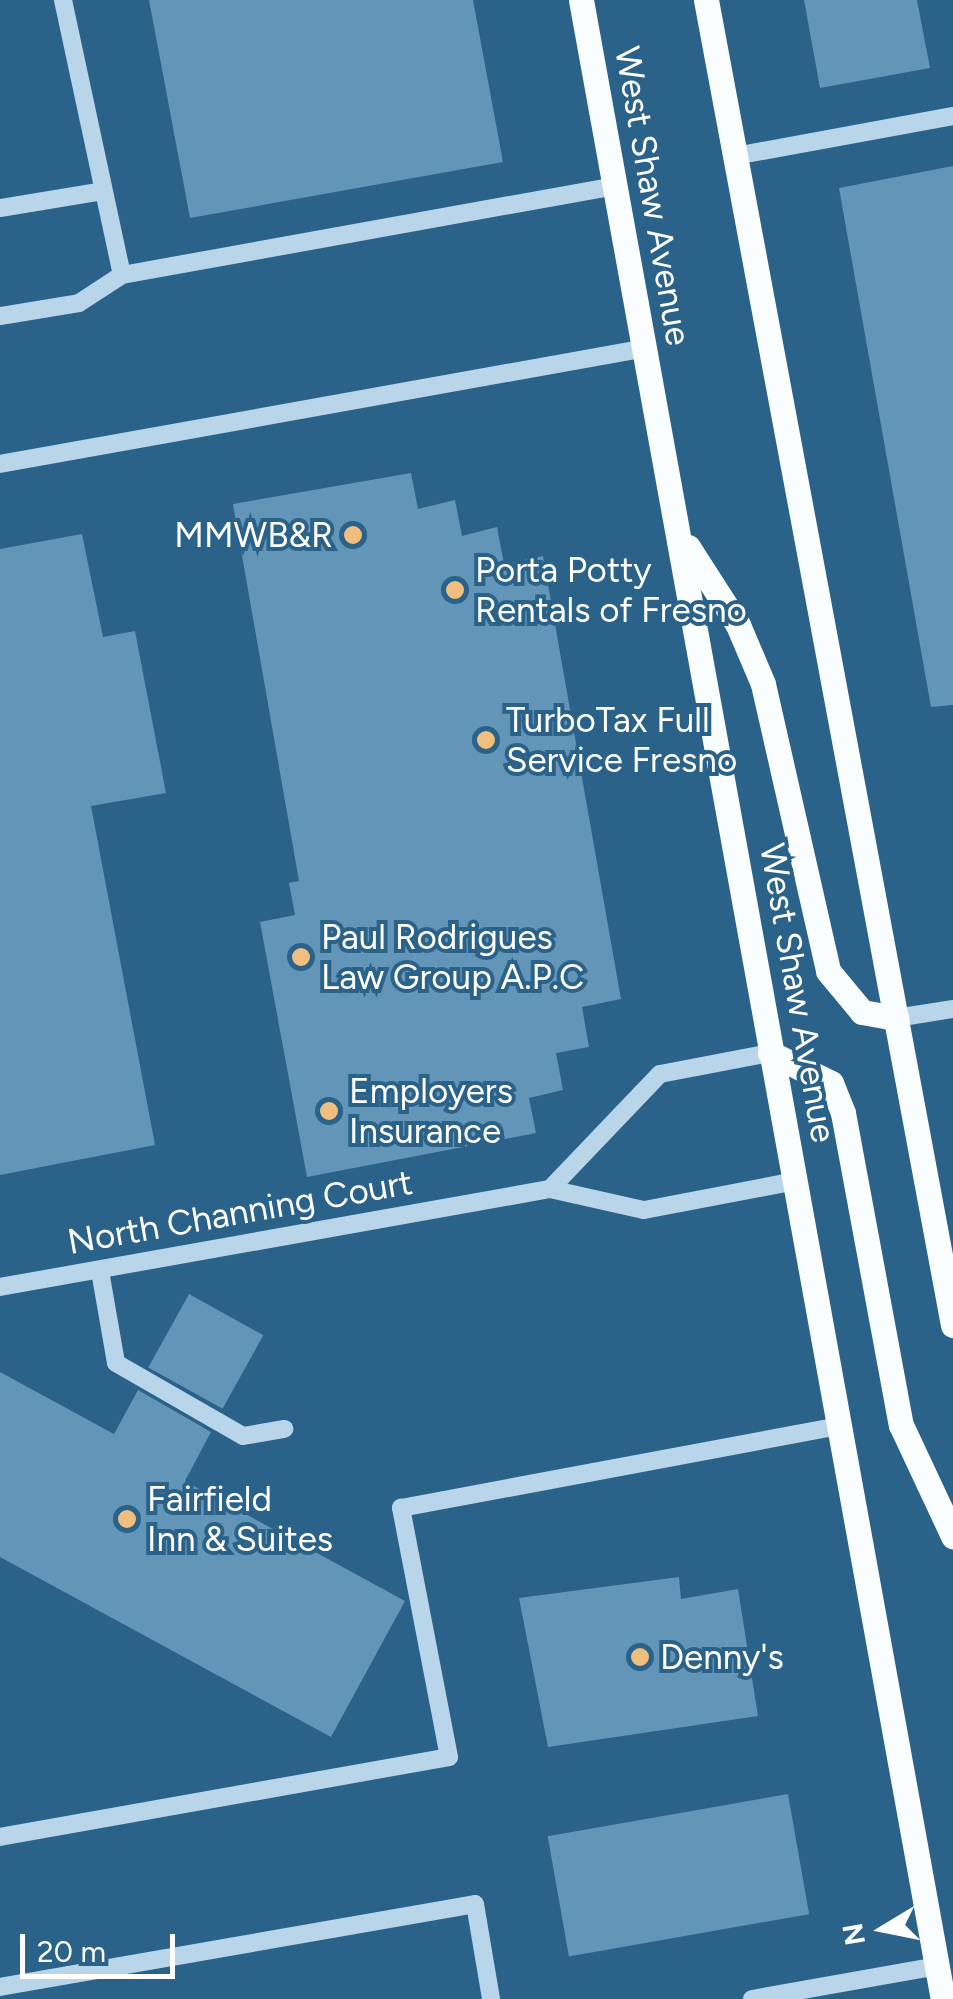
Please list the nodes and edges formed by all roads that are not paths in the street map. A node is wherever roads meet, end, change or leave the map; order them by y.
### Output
1 (63, 0) edge
2 (581, 0) edge
3 (706, 0) edge
4 (953, 116) edge
5 (735, 156) junction
6 (615, 186) junction
7 (104, 191) junction
8 (0, 208) edge
9 (122, 275) junction
10 (0, 316) edge
11 (646, 348) junction
12 (0, 464) edge
13 (680, 534) junction
14 (953, 1009) edge
15 (896, 1018) junction
16 (770, 1052) junction
17 (796, 1181) junction
18 (550, 1189) junction
19 (100, 1271) junction
20 (0, 1287) edge
21 (953, 1325) edge
22 (840, 1426) junction
23 (284, 1429) dead end
24 (953, 1536) edge
25 (0, 1837) edge
26 (937, 1966) junction
27 (0, 1986) edge
28 (794, 1995) edge
29 (491, 1999) edge
30 (752, 1999) edge
31 (943, 1999) edge

1 - 7 street
2 - 6 main road, West Shaw Avenue
3 - 5 main road
4 - 5 street
5 - 15 main road
6 - 9 street
6 - 11 main road, West Shaw Avenue
7 - 8 street
7 - 9 street
9 - 10 street
11 - 12 street
11 - 13 main road, West Shaw Avenue
13 - 15 main road
13 - 16 main road, West Shaw Avenue
14 - 15 street
15 - 21 main road
16 - 17 main road, West Shaw Avenue
16 - 18 street
16 - 24 main road
17 - 18 street, North Channing Court
17 - 22 main road, West Shaw Avenue
18 - 19 street, North Channing Court
19 - 20 street, North Channing Court
19 - 23 street
22 - 25 street
22 - 26 main road, West Shaw Avenue
26 - 28 street
26 - 31 main road, West Shaw Avenue
27 - 29 street
28 - 30 street

